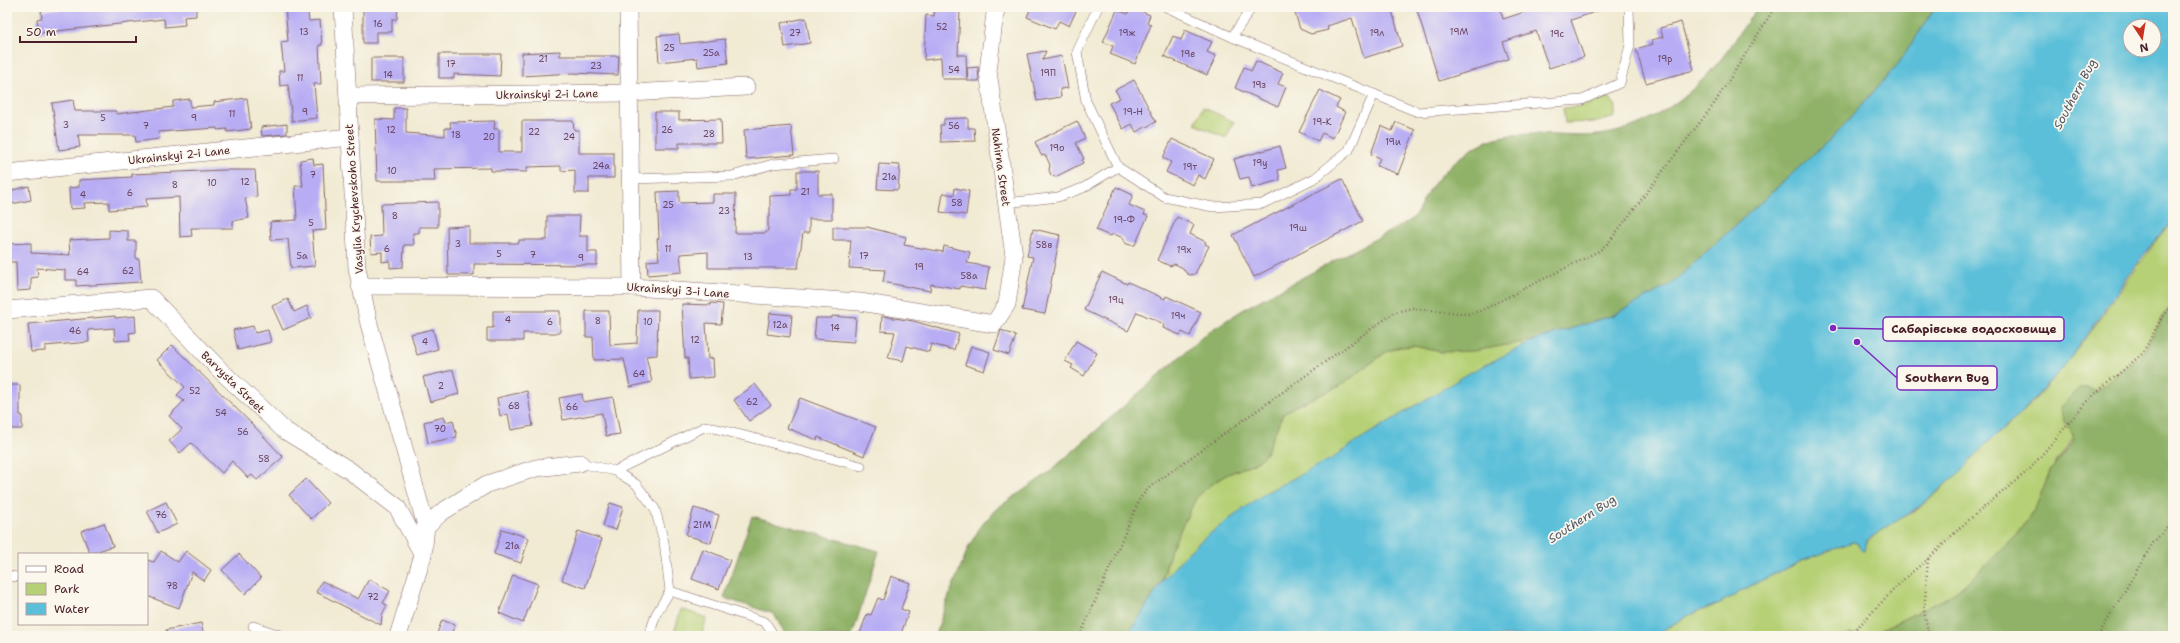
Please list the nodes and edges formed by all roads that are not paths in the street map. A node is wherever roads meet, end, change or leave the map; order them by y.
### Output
1 (343, 7) edge
2 (628, 7) edge
3 (998, 7) edge
4 (1098, 7) edge
5 (1166, 7) edge
6 (1252, 7) edge
7 (1629, 7) edge
8 (1232, 37) junction
9 (746, 87) dead end
10 (629, 93) junction
11 (1374, 94) junction
12 (348, 96) junction
13 (350, 137) junction
14 (834, 159) dead end
15 (1118, 167) junction
16 (7, 173) edge
17 (630, 179) junction
18 (1006, 202) junction
19 (360, 286) junction
20 (632, 287) junction
21 (7, 310) edge
22 (994, 324) joint
23 (580, 464) joint
24 (861, 466) dead end
25 (615, 471) junction
26 (426, 526) junction
27 (423, 556) junction
28 (7, 576) edge
29 (18, 577) edge
30 (670, 591) junction
31 (253, 626) dead end
32 (283, 636) edge
33 (398, 636) edge
34 (649, 636) edge
35 (774, 636) edge

1 - 12 street, Vasylia Krychevskoho Street
2 - 10 street
3 - 18 street, Nahirna Street
4 - 15 lane
5 - 8 lane
6 - 8 lane
7 - 11 lane
8 - 11 lane
9 - 10 street, Ukrainskyi 2-i Lane
10 - 12 street, Ukrainskyi 2-i Lane
10 - 17 street
11 - 15 lane
12 - 13 street, Vasylia Krychevskoho Street
13 - 16 street, Ukrainskyi 2-i Lane
13 - 19 street, Vasylia Krychevskoho Street
14 - 17 lane
15 - 18 lane
17 - 20 street
18 - 22 street, Nahirna Street
19 - 20 street, Ukrainskyi 3-i Lane
19 - 26 street, Vasylia Krychevskoho Street
20 - 22 street, Ukrainskyi 3-i Lane
21 - 27 street, Barvysta Street
23 - 25 lane
23 - 26 street
24 - 25 lane
25 - 30 lane
26 - 27 street
27 - 33 street
28 - 29 lane
30 - 34 lane
30 - 35 lane
31 - 32 lane

